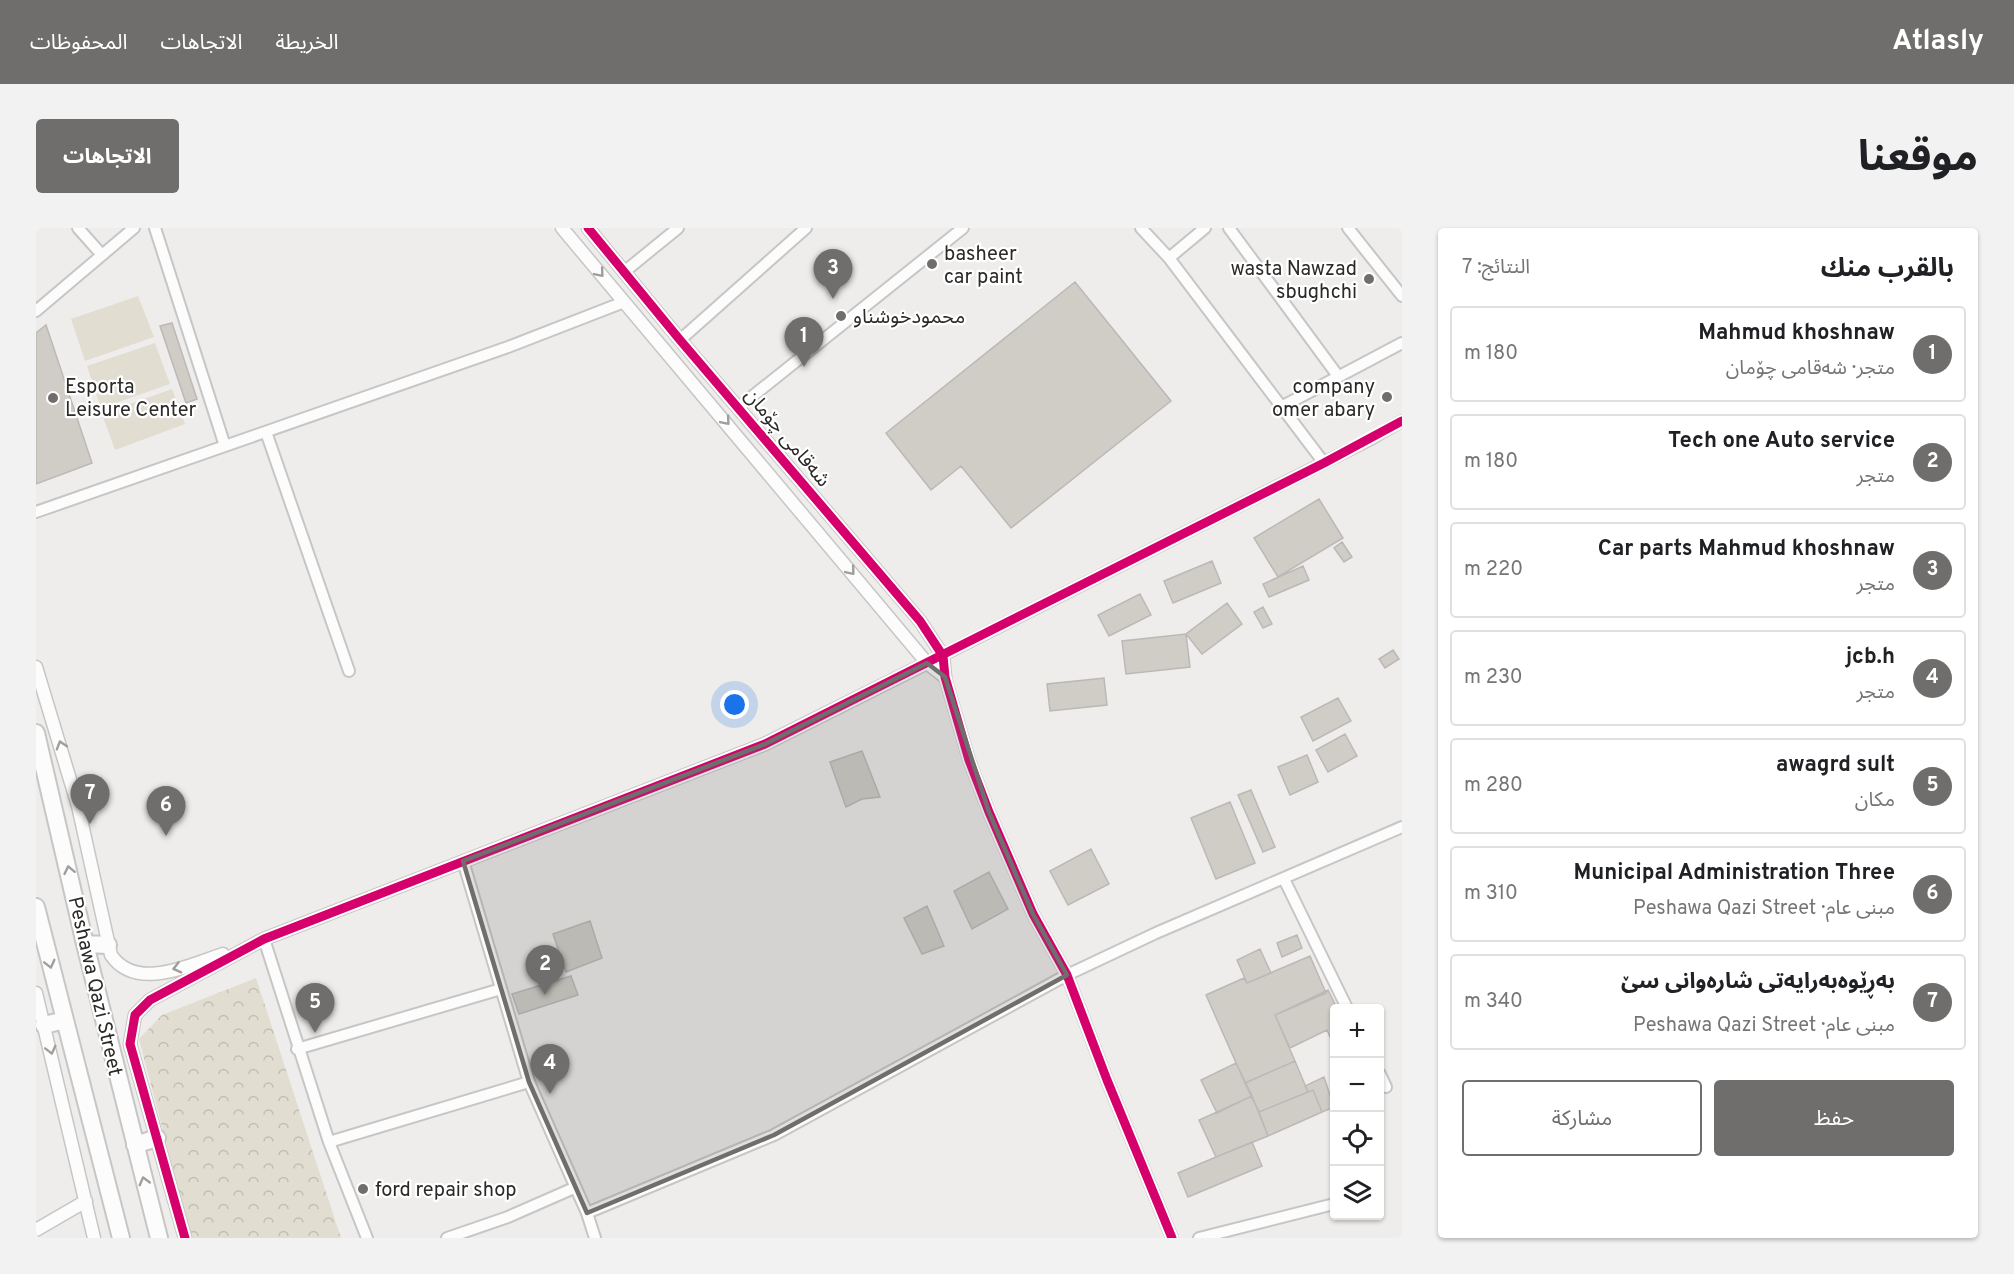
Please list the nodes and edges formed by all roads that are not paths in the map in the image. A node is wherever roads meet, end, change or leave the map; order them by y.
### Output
1 (78, 228) edge
2 (134, 228) edge
3 (155, 228) edge
4 (562, 228) edge
5 (588, 228) edge
6 (678, 228) edge
7 (806, 228) edge
8 (963, 228) edge
9 (1141, 228) edge
10 (1205, 228) edge
11 (1229, 228) edge
12 (1348, 228) edge
13 (102, 255) junction
14 (1169, 258) junction
15 (624, 272) junction
16 (1402, 296) edge
17 (624, 302) junction
18 (36, 311) edge
19 (680, 340) junction
20 (1402, 343) edge
21 (1338, 376) junction
22 (1282, 406) junction
23 (739, 407) junction
24 (1402, 421) edge
25 (266, 432) junction
26 (225, 446) junction
27 (1324, 463) junction
28 (36, 512) edge
29 (920, 621) junction
30 (905, 634) junction
31 (943, 656) junction
32 (927, 663) junction
33 (36, 667) edge
34 (349, 671) dead end
35 (945, 677) junction
36 (36, 733) edge
37 (36, 760) edge
38 (56, 812) junction
39 (1402, 827) edge
40 (463, 861) junction
41 (1284, 879) junction
42 (36, 907) edge
43 (258, 941) junction
44 (85, 944) junction
45 (108, 945) junction
46 (1067, 975) junction
47 (501, 989) junction
48 (36, 993) edge
49 (1345, 1004) edge
50 (65, 1020) junction
51 (44, 1025) junction
52 (297, 1049) junction
53 (528, 1082) junction
54 (1384, 1083) edge
55 (1386, 1087) dead end
56 (157, 1138) junction
57 (329, 1142) junction
58 (135, 1145) junction
59 (574, 1188) junction
60 (86, 1200) junction
61 (1330, 1205) edge
62 (587, 1213) junction
63 (36, 1230) edge
64 (94, 1238) edge
65 (122, 1238) edge
66 (159, 1238) edge
67 (185, 1238) edge
68 (368, 1238) edge
69 (447, 1238) edge
70 (595, 1238) edge
71 (1172, 1238) edge
72 (1198, 1238) edge

1 - 13 street
2 - 13 street
3 - 26 street
4 -> 17 street, شەقامی چۆمان
5 - 15 street, شەقامی چۆمان
6 - 15 street
7 - 19 street
8 - 23 street
9 - 14 street
10 - 14 street
11 - 21 street
12 - 16 street
13 - 18 street
14 - 22 street
15 - 19 street, شەقامی چۆمان
17 - 25 street
17 -> 30 street, شەقامی چۆمان
19 - 23 street, شەقامی چۆمان
20 - 21 street
21 - 22 street
22 - 27 street
23 - 29 street, شەقامی چۆمان
24 - 27 street
25 - 26 street
25 - 34 street
26 - 28 street
27 - 31 street
29 - 30 street
29 - 31 street, شەقامی چۆمان
30 - 32 street, شەقامی چۆمان
31 - 32 street
31 - 35 street, شەقامی چۆمان
32 - 35 street, شەقامی چۆمان
32 - 40 street
45 -> 33 street
35 - 46 street
36 - 38 highway, Peshawa Qazi Street
37 - 38 highway
44 -> 38 highway, Peshawa Qazi Street
39 - 41 street
40 - 43 street
40 - 47 street
41 - 46 street
41 - 49 street
42 -> 50 highway, Peshawa Qazi Street
43 -> 45 street
43 - 52 street
43 - 56 street
44 - 45 highway
44 - 58 highway, Peshawa Qazi Street
46 - 62 street
46 - 71 street
47 - 52 street
47 - 53 street
48 - 51 street
50 - 51 highway
50 - 65 highway, Peshawa Qazi Street
51 -> 60 street
52 - 57 street
53 - 57 street
53 - 59 street
54 - 55 street
56 - 58 highway
56 - 67 street
57 - 68 street
66 -> 58 highway, Peshawa Qazi Street
59 - 62 street
59 - 69 street
60 - 63 street
60 - 64 street
61 - 72 street
62 - 70 street

